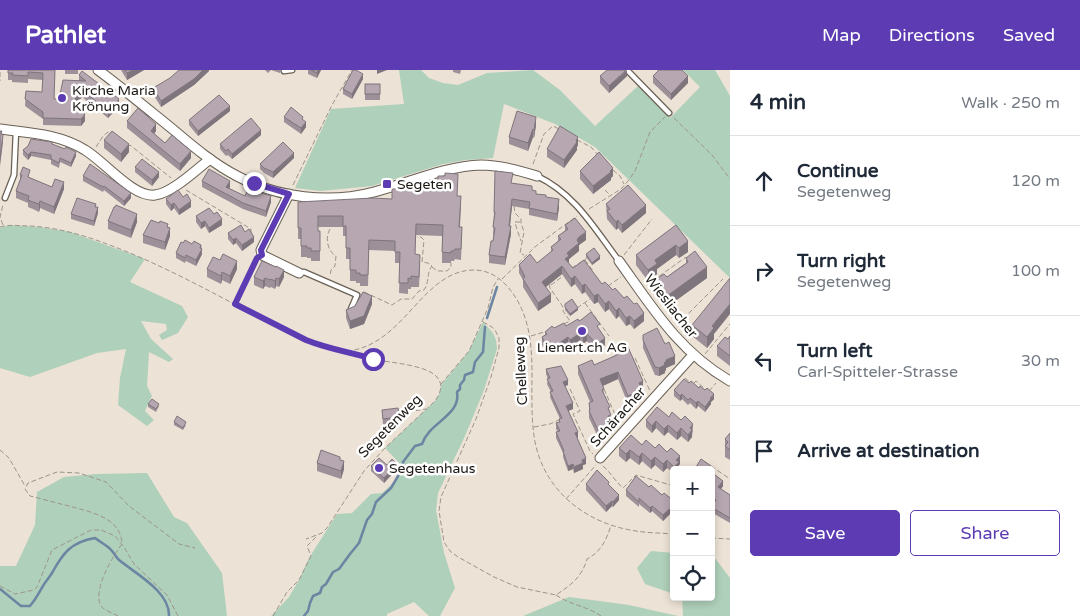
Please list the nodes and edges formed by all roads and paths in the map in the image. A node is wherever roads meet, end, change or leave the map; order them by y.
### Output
1 (98, 70) edge
2 (292, 70) edge
3 (352, 70) edge
4 (627, 70) edge
5 (284, 71) edge
6 (0, 72) edge
7 (0, 81) edge
8 (669, 113) junction
9 (0, 129) edge
10 (563, 130) edge
11 (16, 131) junction
12 (115, 137) edge
13 (573, 138) edge
14 (128, 147) edge
15 (91, 154) junction
16 (601, 158) edge
17 (210, 160) junction
18 (612, 169) edge
19 (533, 175) junction
20 (730, 179) edge
21 (178, 183) junction
22 (625, 185) junction
23 (605, 190) dead end
24 (289, 194) junction
25 (611, 196) junction
26 (4, 198) joint
27 (514, 200) edge
28 (582, 212) junction
29 (652, 219) dead end
30 (521, 223) junction
31 (3, 226) junction
32 (0, 227) edge
33 (330, 229) dead end
34 (251, 235) edge
35 (417, 237) edge
36 (522, 242) junction
37 (528, 253) junction
38 (262, 255) junction
39 (525, 256) junction
40 (686, 257) edge
41 (532, 260) edge
42 (619, 261) junction
43 (451, 263) edge
44 (432, 266) junction
45 (571, 269) edge
46 (447, 271) junction
47 (299, 273) joint
48 (323, 274) dead end
49 (595, 274) edge
50 (449, 275) junction
51 (564, 276) edge
52 (498, 278) junction
53 (723, 279) dead end
54 (501, 280) junction
55 (548, 281) edge
56 (613, 282) dead end
57 (650, 284) dead end
58 (550, 286) junction
59 (605, 288) edge
60 (357, 289) dead end
61 (412, 298) junction
62 (592, 298) edge
63 (418, 303) junction
64 (585, 303) junction
65 (235, 304) junction
66 (577, 308) edge
67 (351, 309) edge
68 (483, 322) junction
69 (730, 324) edge
70 (562, 326) edge
71 (670, 331) junction
72 (545, 332) edge
73 (530, 336) junction
74 (609, 336) dead end
75 (709, 350) dead end
76 (347, 351) junction
77 (693, 355) junction
78 (635, 358) edge
79 (678, 372) junction
80 (721, 376) junction
81 (730, 382) edge
82 (441, 385) junction
83 (603, 387) edge
84 (570, 389) dead end
85 (654, 398) junction
86 (427, 409) junction
87 (400, 412) edge
88 (566, 417) edge
89 (533, 427) junction
90 (624, 431) junction
91 (0, 450) edge
92 (701, 461) edge
93 (602, 462) junction
94 (730, 480) edge
95 (670, 485) edge
96 (25, 486) junction
97 (566, 499) junction
98 (611, 524) junction
99 (670, 534) edge
100 (317, 535) junction
101 (715, 538) edge
102 (306, 539) dead end
103 (730, 539) edge
104 (122, 544) junction
105 (194, 548) dead end
106 (0, 586) edge
107 (556, 595) junction
108 (118, 616) edge
109 (178, 616) edge
110 (273, 616) edge
111 (601, 616) edge

1 - 17 street
2 - 5 lane
3 - 24 path
4 - 8 lane
6 - 7 path
8 - 20 path
8 - 22 path
9 - 11 street
10 - 19 path
11 - 15 street
11 - 26 lane
12 - 15 path
13 - 16 path
14 - 21 path
15 - 21 street
17 - 21 street
17 - 24 street
18 - 22 path
19 - 24 street
19 - 28 lane
21 - 34 path
22 - 25 path
23 - 25 path
24 - 38 street
25 - 28 path
26 - 31 path
27 - 30 path
28 - 37 path
28 - 42 lane
29 - 42 path
30 - 36 path
30 - 36 path
31 - 32 path
31 - 65 path
33 - 48 path
35 - 44 path
36 - 39 path
37 - 39 path
37 - 41 path
38 - 47 street
38 - 65 path
39 - 54 path
40 - 57 path
42 - 71 street, Wiesliacher
43 - 46 path
44 - 46 path
44 - 61 path
45 - 49 path
46 - 50 path
47 - 67 lane
50 - 52 path, Chelleweg
50 - 63 path, Chelleweg
51 - 58 path
52 - 54 path, Chelleweg
52 - 68 path, Segetenweg
53 - 71 path
54 - 73 path, Chelleweg
55 - 58 path
56 - 59 path
58 - 70 path
60 - 61 path
61 - 63 path
62 - 64 path
63 - 76 path, Chelleweg
64 - 66 path
64 - 74 path
65 - 76 path
68 - 82 path, Segetenweg
68 - 107 path
69 - 75 path
71 - 77 street, Wiesliacher
72 - 73 path
73 - 89 path, Chelleweg
76 - 82 path
77 - 79 street, Schäracher
77 - 80 street, Wiesliacher
78 - 85 path
79 - 80 path
79 - 85 street, Schäracher
80 - 81 street, Wiesliacher
82 - 86 path, Segetenweg
83 - 90 path
84 - 93 path
85 - 90 street, Schäracher
86 - 87 path
86 - 100 path, Segetenweg
88 - 89 path
89 - 97 path, Chelleweg
90 - 93 street, Schäracher
91 - 96 path
92 - 94 path
93 - 95 path
93 - 97 path, Schäracher
96 - 104 path
96 - 105 path
97 - 98 path, Chelleweg
98 - 99 path, Chelleweg
98 - 107 path
100 - 102 path, Segetenweg
100 - 110 path
101 - 103 path
104 - 106 path
104 - 108 path
104 - 109 path
107 - 111 path

